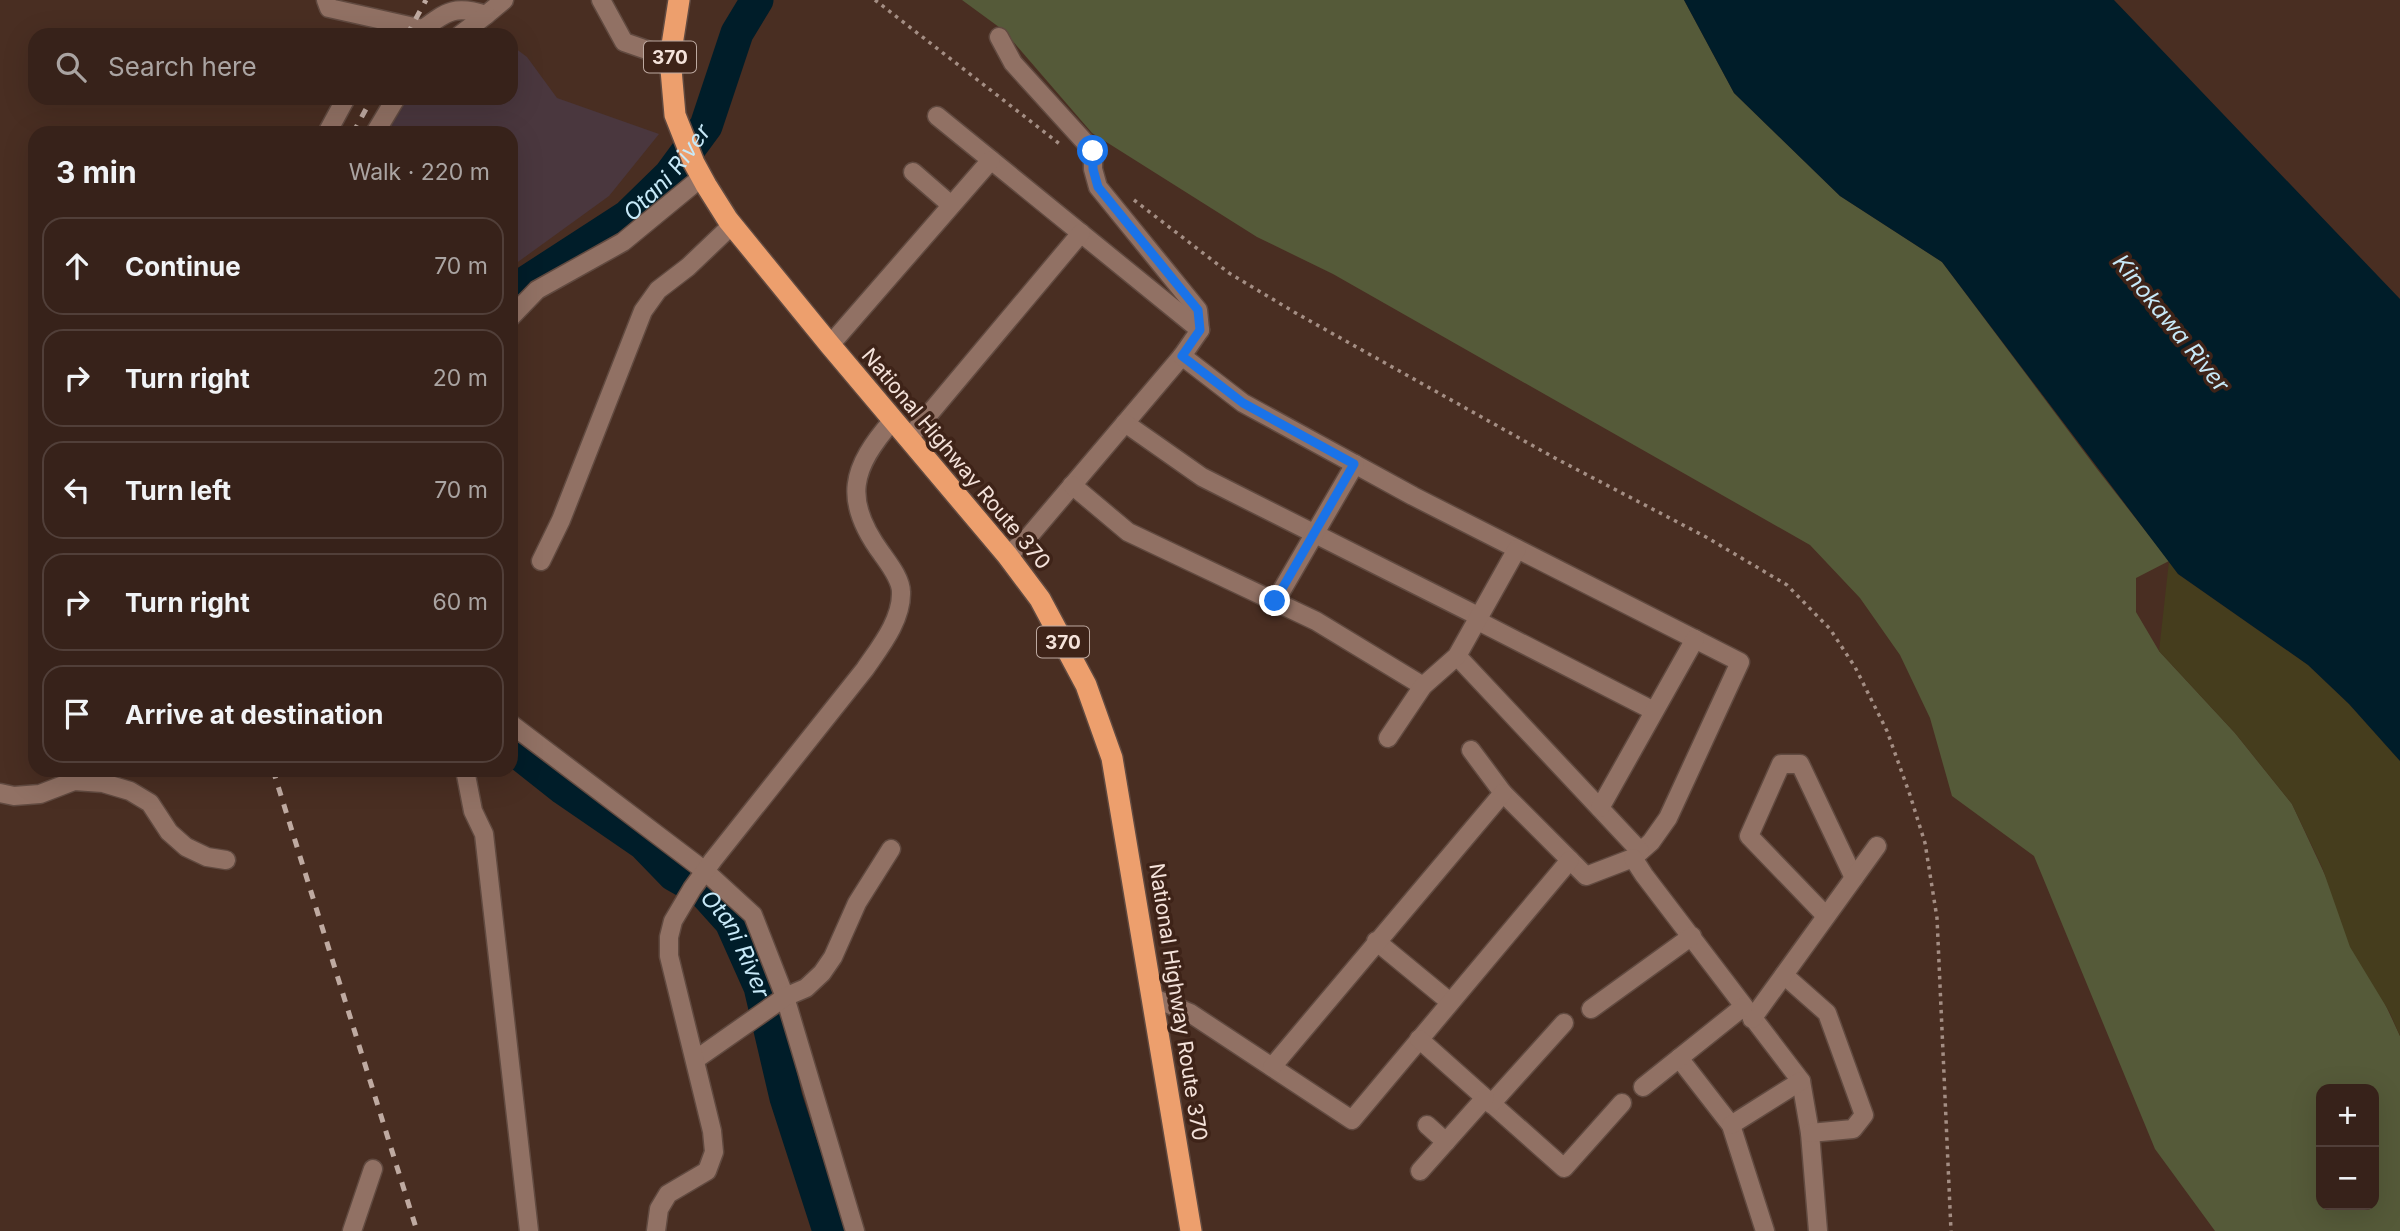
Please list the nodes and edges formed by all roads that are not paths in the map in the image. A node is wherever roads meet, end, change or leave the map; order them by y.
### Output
1 (326, 0) edge
2 (504, 0) edge
3 (601, 0) edge
4 (679, 0) edge
5 (486, 15) junction
6 (384, 28) edge
7 (425, 28) edge
8 (469, 28) edge
9 (999, 37) dead end
10 (670, 58) junction
11 (342, 105) edge
12 (392, 105) edge
13 (937, 116) dead end
14 (331, 126) edge
15 (379, 126) edge
16 (991, 160) junction
17 (698, 170) junction
18 (913, 172) dead end
19 (951, 205) junction
20 (732, 225) junction
21 (1081, 233) junction
22 (518, 310) edge
23 (1200, 330) junction
24 (830, 345) junction
25 (1182, 356) junction
26 (893, 420) junction
27 (1125, 422) junction
28 (909, 438) junction
29 (1354, 464) junction
30 (1072, 485) junction
31 (1315, 532) junction
32 (1517, 548) junction
33 (1007, 555) junction
34 (541, 561) dead end
35 (1275, 601) junction
36 (1479, 618) junction
37 (1695, 639) junction
38 (1457, 656) junction
39 (1423, 686) junction
40 (1654, 711) junction
41 (518, 729) edge
42 (1388, 738) dead end
43 (1471, 750) dead end
44 (466, 777) edge
45 (0, 793) edge
46 (1503, 793) junction
47 (1600, 808) junction
48 (1877, 846) dead end
49 (891, 849) dead end
50 (1637, 855) junction
51 (226, 860) dead end
52 (1570, 860) junction
53 (705, 871) junction
54 (1854, 878) junction
55 (1826, 916) junction
56 (1692, 936) junction
57 (1376, 941) junction
58 (1784, 975) junction
59 (785, 997) junction
60 (1154, 998) junction
61 (1450, 1002) junction
62 (1591, 1009) dead end
63 (1748, 1013) junction
64 (1564, 1023) dead end
65 (1419, 1040) junction
66 (1679, 1058) junction
67 (695, 1060) junction
68 (1272, 1067) junction
69 (1801, 1081) junction
70 (1643, 1087) dead end
71 (1488, 1101) junction
72 (1622, 1103) dead end
73 (1427, 1125) dead end
74 (1731, 1125) junction
75 (1810, 1133) junction
76 (1446, 1142) junction
77 (373, 1169) dead end
78 (1420, 1171) dead end
79 (352, 1231) edge
80 (529, 1231) edge
81 (656, 1231) edge
82 (855, 1231) edge
83 (1191, 1231) edge
84 (1765, 1231) edge
85 (1818, 1231) edge

1 - 6 street
2 - 5 street
3 - 10 street
4 - 10 highway, National Highway Route 370 / 370
5 - 7 street
5 - 8 street
9 - 23 street
10 - 17 highway, National Highway Route 370 / 370
11 - 14 street
12 - 15 street
13 - 16 street
16 - 19 street
16 - 21 street
17 - 20 highway, National Highway Route 370 / 370
17 - 22 street
18 - 19 street
19 - 24 street
20 - 24 highway, National Highway Route 370 / 370
20 - 34 street
21 - 23 street
21 - 28 street
23 - 25 street
24 - 26 highway, National Highway Route 370 / 370
25 - 27 street
25 - 29 street
26 - 28 highway, National Highway Route 370 / 370
26 - 53 street
27 - 30 street
27 - 31 street
28 - 33 highway, National Highway Route 370 / 370
29 - 31 street
29 - 32 street
30 - 33 street
30 - 35 street
31 - 35 street
31 - 36 street
32 - 36 street
32 - 37 street
33 - 60 highway, National Highway Route 370 / 370
35 - 39 street
36 - 38 street
36 - 40 street
37 - 40 street
37 - 50 street
38 - 39 street
38 - 47 street
39 - 42 street
40 - 47 street
41 - 53 street
43 - 46 street
44 - 80 street
45 - 51 street
46 - 52 street
46 - 57 street
47 - 50 street
48 - 54 street
49 - 59 street
50 - 52 street
50 - 56 street
52 - 61 street
53 - 59 street
53 - 67 street
54 - 55 street
54 - 55 street
55 - 58 street
56 - 62 street
56 - 63 street
57 - 61 street
57 - 68 street
58 - 63 street
58 - 75 street
59 - 67 street
59 - 82 street
60 - 68 street
60 - 83 highway, National Highway Route 370 / 370
61 - 65 street
63 - 66 street
63 - 69 street
64 - 71 street
65 - 68 street
65 - 71 street
66 - 70 street
66 - 74 street
67 - 81 street
69 - 74 street
69 - 75 street
71 - 72 street
71 - 76 street
73 - 76 street
74 - 84 street
75 - 85 street
76 - 78 street
77 - 79 street

